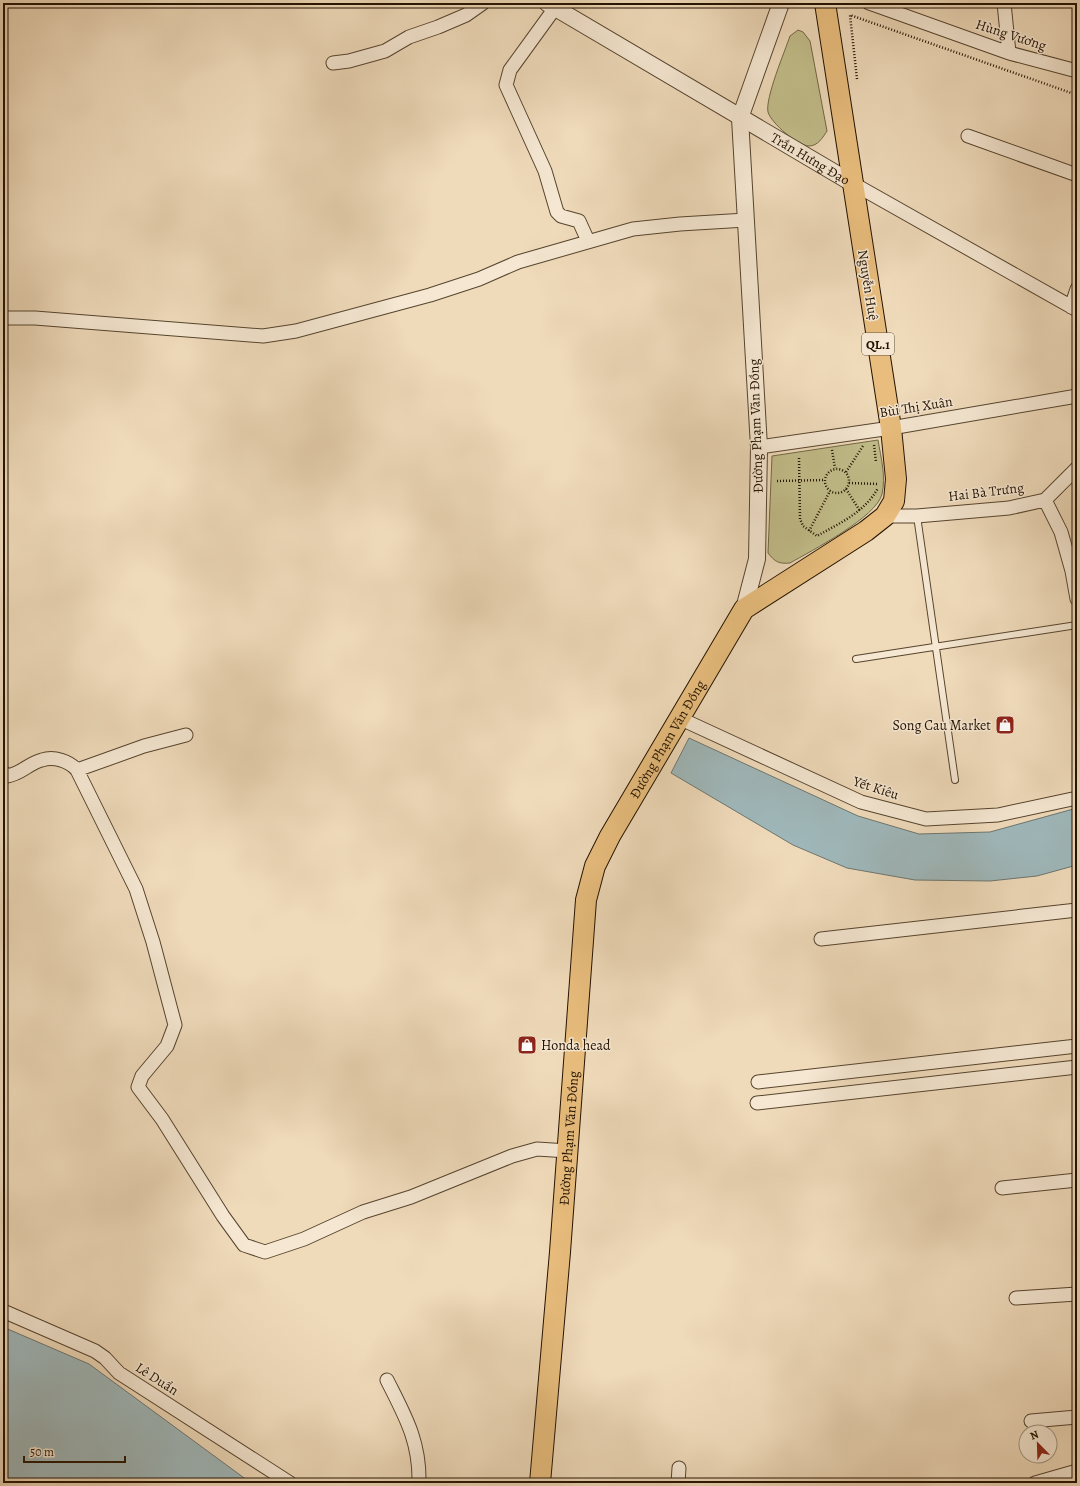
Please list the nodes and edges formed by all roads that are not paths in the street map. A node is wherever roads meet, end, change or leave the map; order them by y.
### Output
1 (483, 3) edge
2 (781, 3) edge
3 (825, 3) edge
4 (869, 3) edge
5 (1004, 3) edge
6 (551, 5) edge
7 (1009, 53) junction
8 (333, 63) dead end
9 (1077, 71) edge
10 (740, 118) junction
11 (968, 136) dead end
12 (1077, 175) edge
13 (852, 183) junction
14 (746, 220) junction
15 (588, 241) junction
16 (1077, 289) edge
17 (1074, 309) edge
18 (3, 318) edge
19 (1077, 396) edge
20 (891, 428) junction
21 (759, 446) junction
22 (1077, 468) edge
23 (1044, 500) junction
24 (885, 516) junction
25 (917, 516) junction
26 (1077, 599) edge
27 (744, 609) junction
28 (1077, 625) edge
29 (936, 647) junction
30 (856, 659) dead end
31 (679, 718) junction
32 (186, 735) dead end
33 (77, 770) junction
34 (4, 778) edge
35 (954, 780) dead end
36 (1077, 798) edge
37 (1077, 910) edge
38 (822, 939) dead end
39 (1077, 1046) edge
40 (1077, 1067) edge
41 (758, 1082) dead end
42 (757, 1103) dead end
43 (568, 1152) junction
44 (1077, 1180) edge
45 (1002, 1188) dead end
46 (1077, 1294) edge
47 (1016, 1298) dead end
48 (3, 1311) edge
49 (387, 1380) dead end
50 (1077, 1417) edge
51 (1031, 1421) dead end
52 (679, 1468) dead end
53 (1077, 1471) edge
54 (290, 1483) edge
55 (419, 1483) edge
56 (540, 1483) edge
57 (678, 1483) edge
58 (1035, 1483) edge

1 - 8 street
2 - 10 street, Đường Phạm Văn Đồng
3 - 13 main road, Nguyễn Huệ / QL.1
4 - 7 street, Hùng Vương
5 - 7 street
6 - 10 street, Trần Hưng Đạo
6 - 15 street
7 - 9 street, Hùng Vương
10 - 13 street, Trần Hưng Đạo
10 - 14 street, Đường Phạm Văn Đồng
11 - 12 street
13 - 17 street, Trần Hưng Đạo
13 - 20 main road, Nguyễn Huệ / QL.1
14 - 15 street
14 - 21 street, Đường Phạm Văn Đồng
15 - 18 street
16 - 17 street
19 - 20 street, Bùi Thị Xuân
20 - 21 street, Bùi Thị Xuân
20 - 24 main road, Nguyễn Huệ / QL.1
21 - 27 street, Đường Phạm Văn Đồng
22 - 23 street, Hai Bà Trưng
23 - 25 street, Hai Bà Trưng
23 - 26 street
24 - 25 street, Hai Bà Trưng
24 - 27 main road, Nguyễn Huệ / QL.1
25 - 29 lane
27 - 31 main road, Đường Phạm Văn Đồng / QL.1
28 - 29 lane
29 - 30 lane
29 - 35 lane
31 - 36 street, Yết Kiêu
31 - 43 main road, Đường Phạm Văn Đồng / QL.1
32 - 33 street
33 - 34 street
33 - 43 street
37 - 38 street
39 - 41 street
40 - 42 street
43 - 56 main road, Đường Phạm Văn Đồng / QL.1
44 - 45 street
46 - 47 street
48 - 54 street, Lê Duẩn
49 - 55 street
50 - 51 street
52 - 57 street
53 - 58 street

